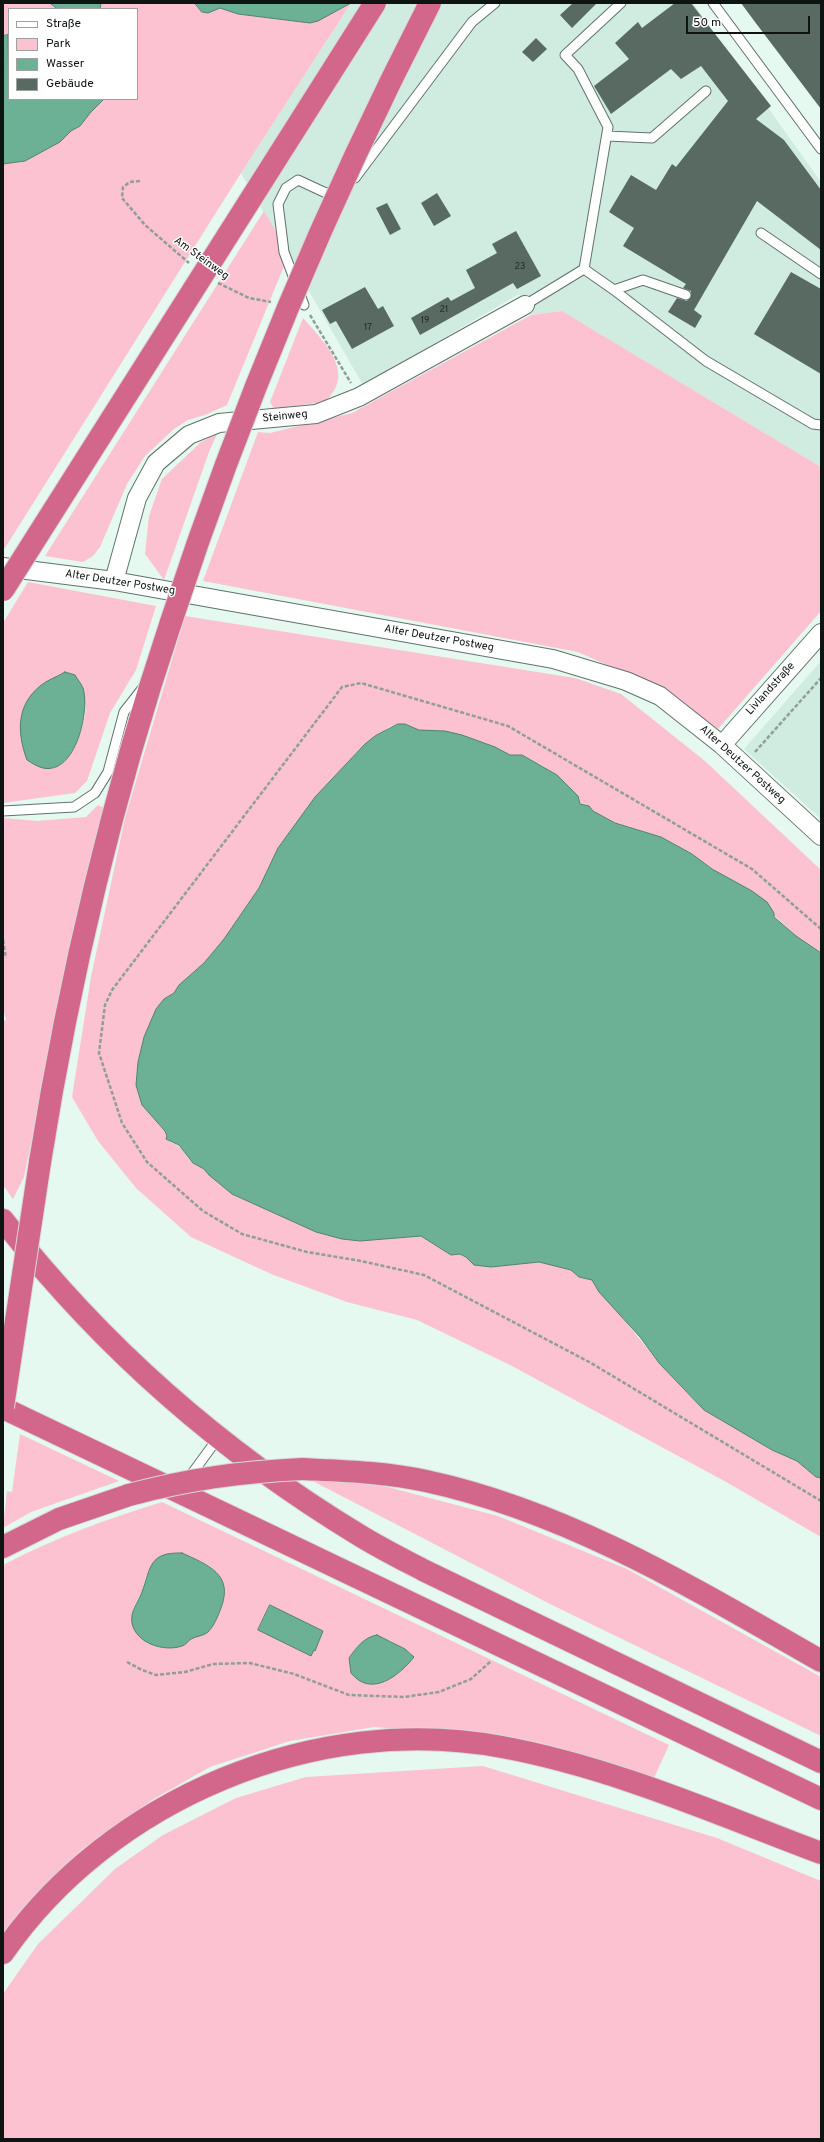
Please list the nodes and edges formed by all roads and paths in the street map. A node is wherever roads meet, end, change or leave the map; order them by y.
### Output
1 (375, 3) edge
2 (430, 3) edge
3 (495, 3) edge
4 (621, 3) edge
5 (713, 3) edge
6 (706, 91) dead end
7 (607, 136) junction
8 (821, 149) edge
9 (140, 181) dead end
10 (761, 233) dead end
11 (190, 264) dead end
12 (584, 269) junction
13 (821, 274) edge
14 (215, 281) dead end
15 (614, 290) junction
16 (686, 295) dead end
17 (304, 304) junction
18 (525, 305) joint
19 (359, 397) junction
20 (821, 426) edge
21 (3, 567) edge
22 (114, 581) junction
23 (3, 590) edge
24 (821, 633) edge
25 (153, 676) junction
26 (821, 678) edge
27 (722, 745) junction
28 (744, 765) junction
29 (3, 811) edge
30 (821, 836) edge
31 (821, 930) edge
32 (3, 940) edge
33 (6, 958) dead end
34 (3, 1220) edge
35 (3, 1408) edge
36 (218, 1438) junction
37 (178, 1493) junction
38 (821, 1501) edge
39 (7, 1545) edge
40 (507, 1648) junction
41 (821, 1661) edge
42 (126, 1662) dead end
43 (821, 1762) edge
44 (821, 1800) edge
45 (821, 1853) edge
46 (3, 1952) edge

1 - 23 highway, bridge
2 - 25 highway, bridge
3 - 17 lane
4 - 7 lane
5 - 8 lane
6 - 7 lane
7 - 12 lane
9 - 11 path, Am Steinweg
10 - 13 lane
12 - 15 lane
12 - 18 lane
14 - 17 path, Am Steinweg
15 - 16 lane
15 - 20 lane
17 - 19 path
18 - 19 street, Steinweg
19 - 22 street, Steinweg
21 - 22 street, Alter Deutzer Postweg
22 - 27 street, Alter Deutzer Postweg
24 - 27 street, Livlandstraße
25 - 29 lane
25 - 35 highway, bridge
26 - 28 path
27 - 28 street, Alter Deutzer Postweg
28 - 30 street, Alter Deutzer Postweg
31 - 38 path
32 - 33 path
34 - 36 highway
35 - 37 highway
36 - 37 lane
36 - 43 highway
37 - 40 highway
39 - 41 highway, bridge
40 - 42 path
40 - 44 highway
45 - 46 highway

